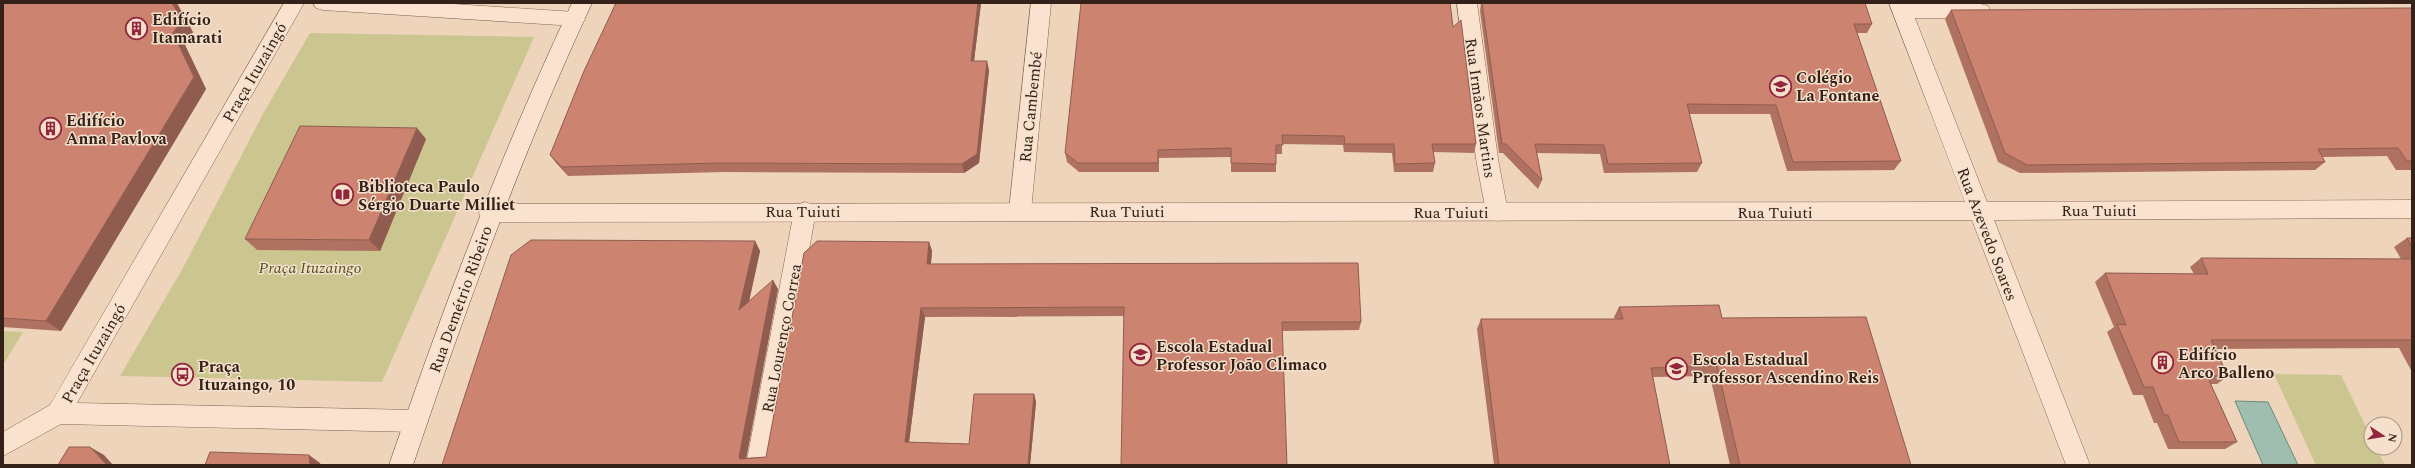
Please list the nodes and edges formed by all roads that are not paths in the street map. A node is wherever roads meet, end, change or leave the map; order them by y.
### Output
1 (294, 3) edge
2 (323, 3) edge
3 (1041, 3) edge
4 (1467, 3) edge
5 (1900, 7) edge
6 (579, 11) edge
7 (1996, 11) edge
8 (2412, 209) edge
9 (1978, 210) junction
10 (806, 211) junction
11 (1020, 211) junction
12 (1497, 212) junction
13 (490, 213) junction
14 (58, 413) junction
15 (416, 421) junction
16 (3, 445) edge
17 (401, 465) edge
18 (758, 465) edge
19 (2078, 465) edge

1 - 14 street, Praça Ituzaingó
2 - 6 street
3 - 11 street, Rua Cambembé
4 - 12 street, Rua Irmãos Martins
5 - 7 street
5 - 9 street, Rua Azevedo Soares
6 - 13 street, Rua Demétrio Ribeiro
8 - 9 street, Rua Tuiuti
9 - 12 street, Rua Tuiuti
9 - 19 street, Rua Azevedo Soares
10 - 11 street, Rua Tuiuti
10 - 13 street, Rua Tuiuti
10 - 18 street, Rua Lourenço Correa
11 - 12 street, Rua Tuiuti
13 - 15 street, Rua Demétrio Ribeiro
14 - 15 street, Praça Ituzaingó
14 - 16 street
15 - 17 street, Rua Demétrio Ribeiro

